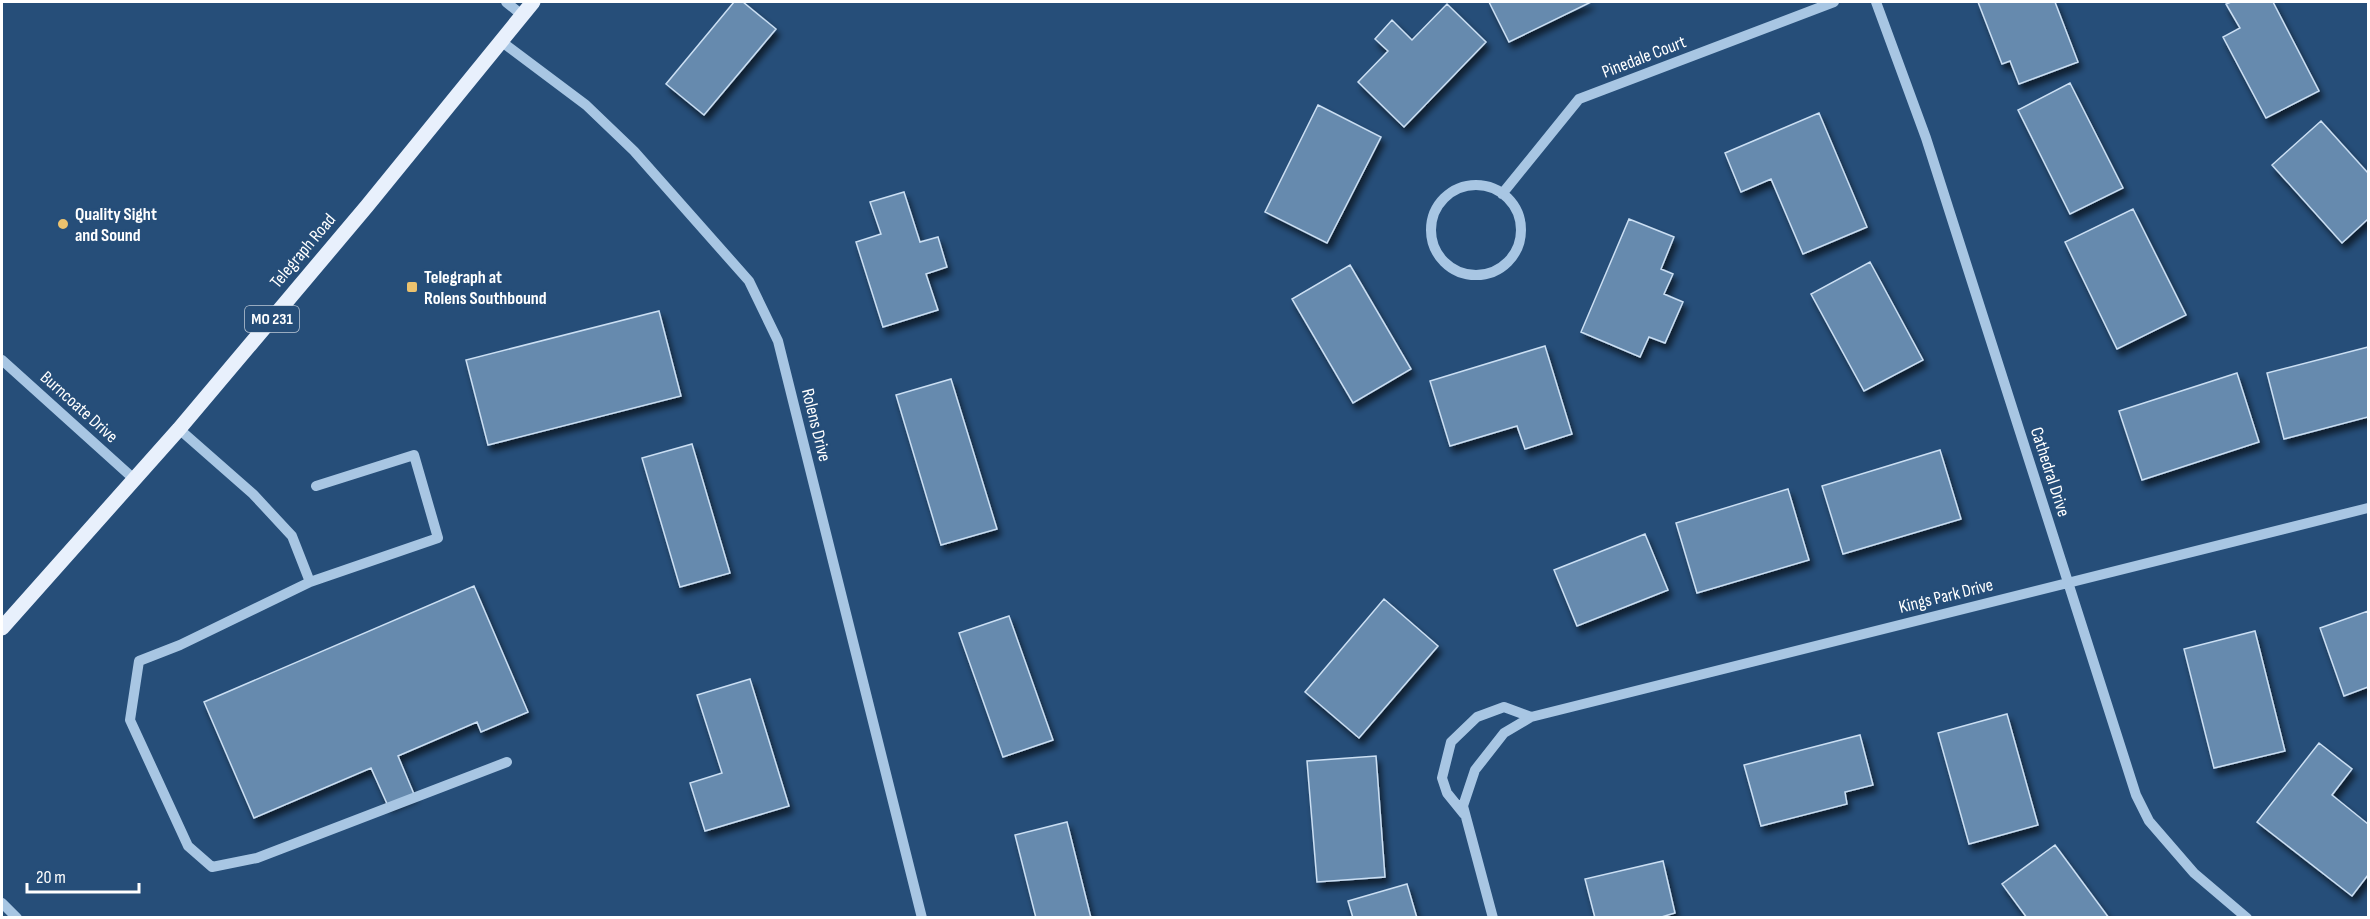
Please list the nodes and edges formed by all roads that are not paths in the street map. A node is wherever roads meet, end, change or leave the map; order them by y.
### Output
1 (506, 2) edge
2 (533, 2) edge
3 (1834, 2) edge
4 (1876, 2) edge
5 (522, 15) junction
6 (501, 42) junction
7 (1502, 194) junction
8 (2, 360) edge
9 (179, 429) junction
10 (134, 479) junction
11 (316, 486) dead end
12 (2368, 508) edge
13 (310, 582) junction
14 (2068, 582) junction
15 (2, 628) edge
16 (1531, 717) junction
17 (507, 762) dead end
18 (1466, 817) junction
19 (2, 903) edge
20 (17, 918) edge
21 (922, 918) edge
22 (1493, 918) edge
23 (2247, 918) edge

1 - 5 street
2 - 5 main road, Telegraph Road / MO 231
3 - 7 street, Pinedale Court
4 - 14 street, Cathedral Drive
5 - 6 main road, Telegraph Road / MO 231
6 - 9 main road, Telegraph Road / MO 231
6 - 21 street, Rolens Drive
7 - 7 street
8 - 10 street, Burncoate Drive
9 - 10 main road, Telegraph Road / MO 231
9 - 13 street
10 - 15 main road, Telegraph Road / MO 231
11 - 13 street
12 - 14 street, Kings Park Drive
13 - 17 street
14 - 16 street, Kings Park Drive
14 - 23 street, Cathedral Drive
16 - 18 street, Kings Park Drive
16 - 18 street, Kings Park Drive
18 - 22 street, Kings Park Drive
19 - 20 street

